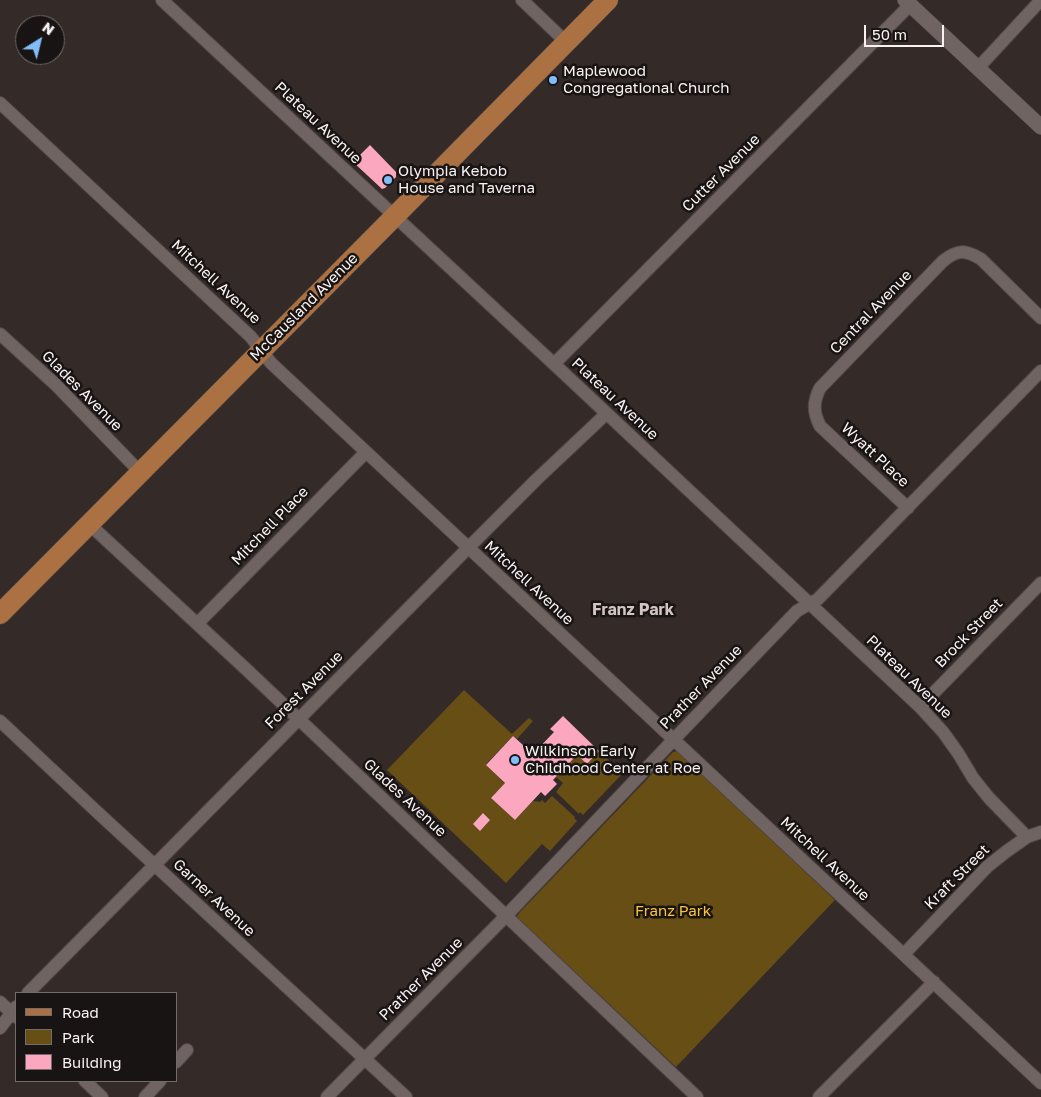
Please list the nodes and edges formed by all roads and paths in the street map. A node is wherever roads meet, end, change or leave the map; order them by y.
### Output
1 (162, 0) edge
2 (522, 0) edge
3 (608, 0) edge
4 (1041, 0) edge
5 (908, 2) edge
6 (566, 42) junction
7 (978, 68) junction
8 (0, 103) edge
9 (1041, 127) edge
10 (396, 216) junction
11 (1041, 318) edge
12 (0, 334) edge
13 (261, 350) junction
14 (554, 364) junction
15 (1041, 371) edge
16 (606, 414) junction
17 (820, 426) joint
18 (366, 452) junction
19 (140, 472) junction
20 (908, 508) junction
21 (89, 524) junction
22 (468, 548) junction
23 (1041, 583) edge
24 (809, 604) junction
25 (0, 614) edge
26 (197, 624) junction
27 (920, 707) junction
28 (298, 719) junction
29 (0, 721) edge
30 (673, 740) junction
31 (1041, 832) edge
32 (1027, 837) junction
33 (154, 865) junction
34 (506, 916) junction
35 (904, 954) junction
36 (934, 982) junction
37 (29, 992) edge
38 (0, 1002) edge
39 (15, 1013) edge
40 (0, 1028) edge
41 (187, 1050) dead end
42 (365, 1059) junction
43 (178, 1060) edge
44 (86, 1082) edge
45 (159, 1082) edge
46 (1041, 1083) edge
47 (102, 1097) edge
48 (145, 1097) edge
49 (327, 1097) edge
50 (406, 1097) edge
51 (697, 1097) edge
52 (819, 1097) edge

1 - 10 street, Plateau Avenue
2 - 6 street
3 - 6 main road, McCausland Avenue
4 - 7 street
5 - 7 street
5 - 14 street, Cutter Avenue
6 - 10 main road, McCausland Avenue
7 - 9 street
8 - 13 street, Mitchell Avenue
10 - 13 main road, McCausland Avenue
10 - 14 street, Plateau Avenue
11 - 17 street, Central Avenue
12 - 19 street, Glades Avenue
13 - 18 street, Mitchell Avenue
13 - 19 main road, McCausland Avenue
14 - 16 street, Plateau Avenue
15 - 20 street, Prather Avenue
16 - 22 street, Forest Avenue
16 - 24 street, Plateau Avenue
17 - 20 street, Wyatt Place
18 - 22 street, Mitchell Avenue
18 - 26 street, Mitchell Place
19 - 21 main road, McCausland Avenue
20 - 24 street, Prather Avenue
21 - 25 main road, McCausland Avenue
21 - 26 street, Glades Avenue
22 - 28 street, Forest Avenue
22 - 30 street, Mitchell Avenue
23 - 27 street, Brock Street
24 - 27 street, Plateau Avenue
24 - 30 street, Prather Avenue
26 - 28 street, Glades Avenue
27 - 32 street, Plateau Avenue
28 - 33 street, Forest Avenue
28 - 34 street, Glades Avenue
29 - 33 street, Garner Avenue
30 - 34 street, Prather Avenue
30 - 35 street, Mitchell Avenue
31 - 32 street, Kraft Street
32 - 35 street, Kraft Street
33 - 37 street, Forest Avenue
33 - 42 street, Garner Avenue
34 - 42 street, Prather Avenue
34 - 51 street, Glades Avenue
35 - 36 street, Mitchell Avenue
36 - 46 street, Mitchell Avenue
36 - 52 street
38 - 39 street
39 - 40 street
41 - 43 street
42 - 49 street, Prather Avenue
42 - 50 street, Garner Avenue
44 - 47 street
45 - 48 street

